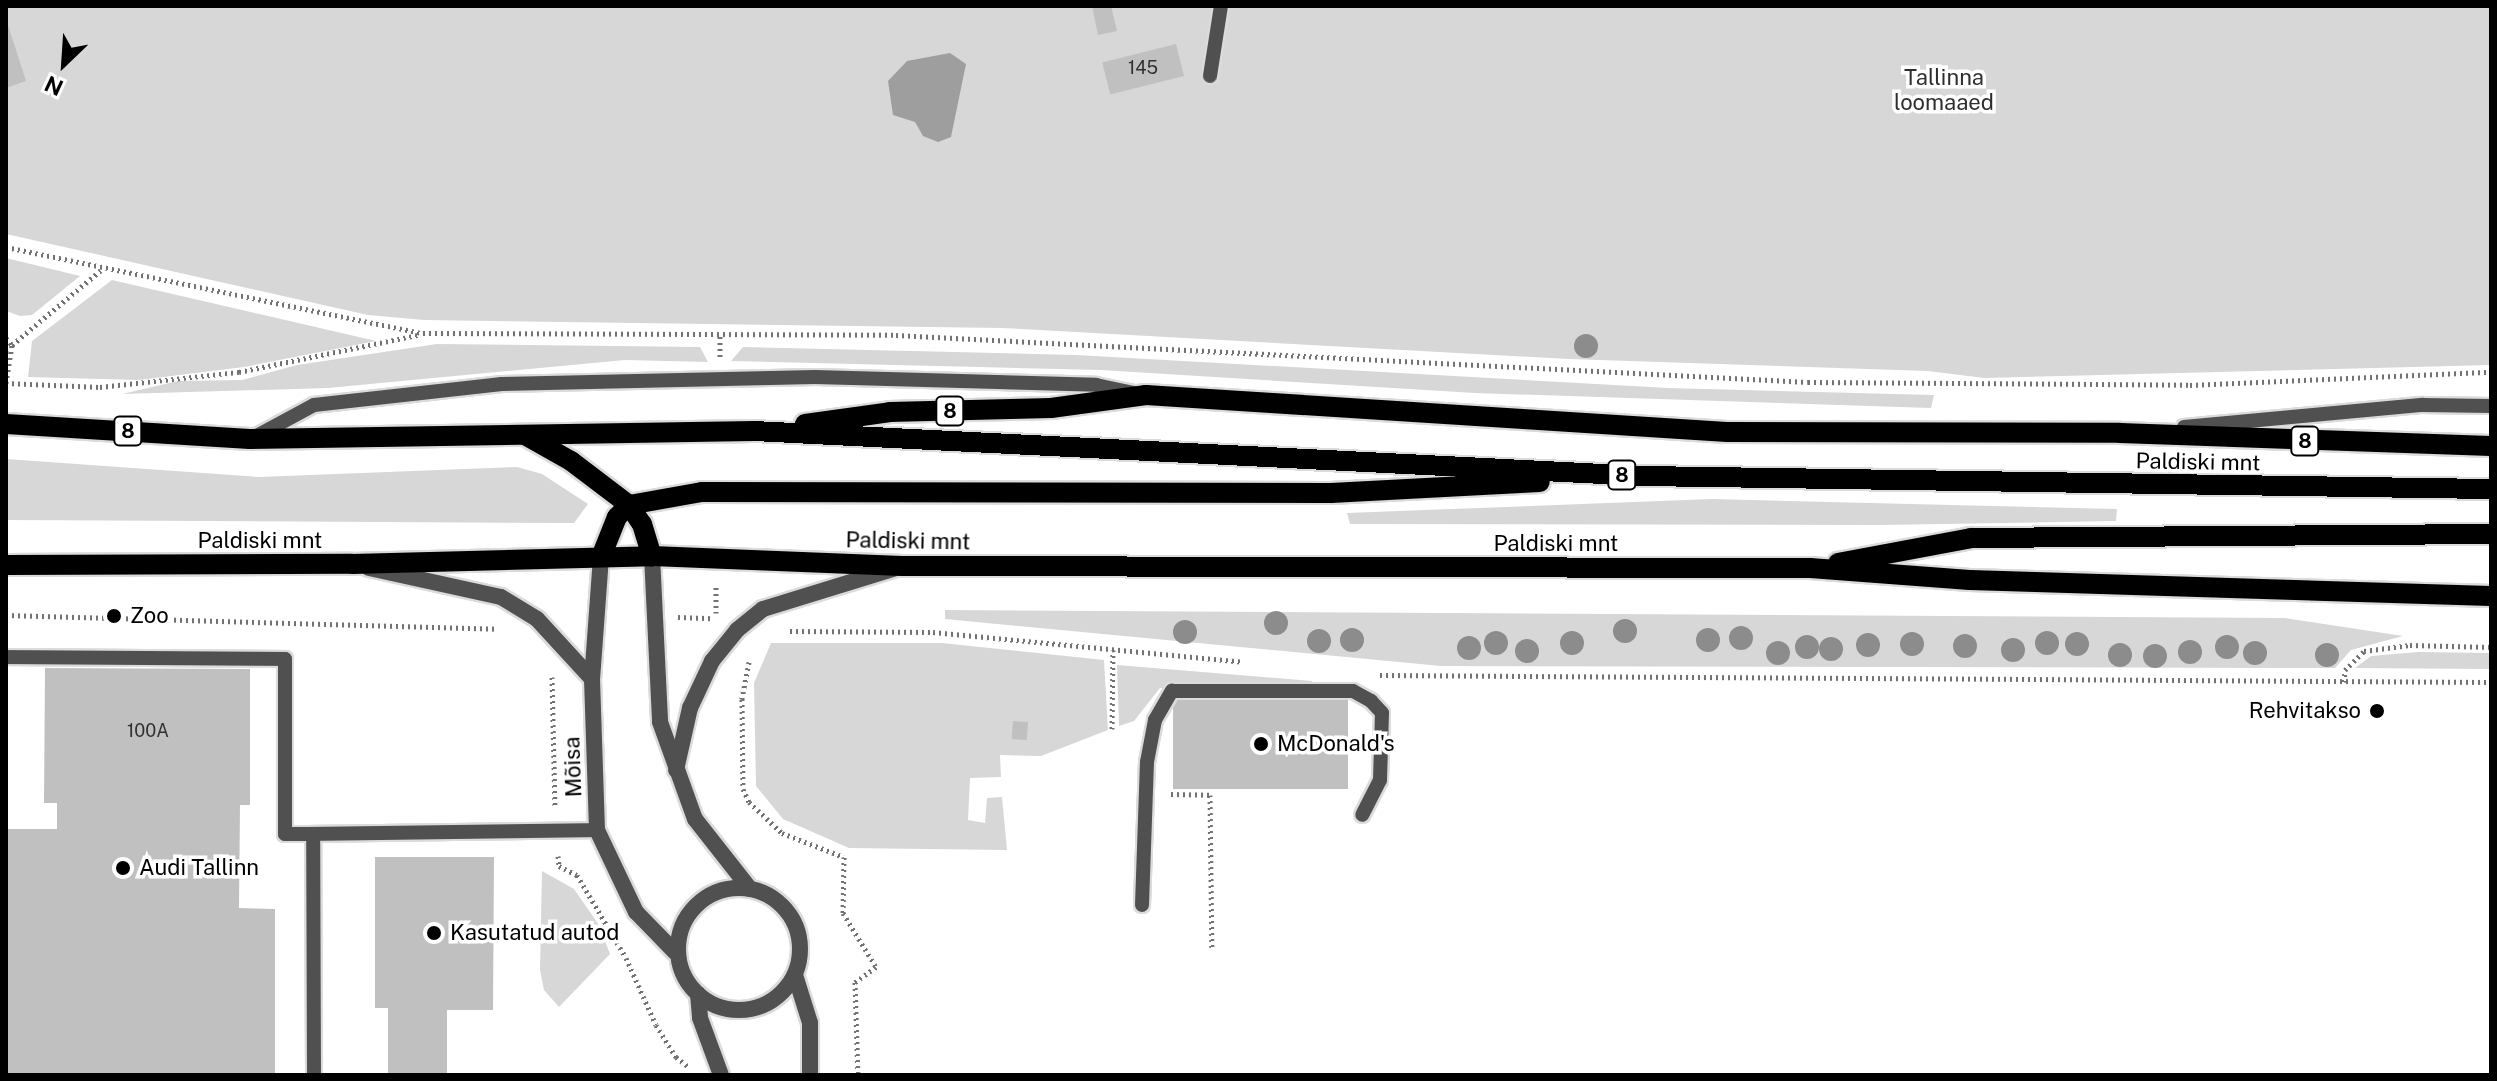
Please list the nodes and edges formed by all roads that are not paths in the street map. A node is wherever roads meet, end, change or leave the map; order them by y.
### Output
1 (1221, 6) edge
2 (1210, 76) dead end
3 (1146, 395) junction
4 (2491, 406) edge
5 (6, 424) edge
6 (754, 431) junction
7 (522, 433) junction
8 (2120, 433) junction
9 (250, 439) junction
10 (2491, 446) edge
11 (1643, 476) junction
12 (2491, 489) edge
13 (629, 505) junction
14 (2491, 534) edge
15 (652, 556) junction
16 (601, 557) junction
17 (352, 564) junction
18 (6, 565) edge
19 (902, 566) junction
20 (1810, 568) junction
21 (2491, 596) edge
22 (6, 657) edge
23 (592, 679) junction
24 (676, 772) junction
25 (1362, 815) dead end
26 (597, 830) junction
27 (313, 834) junction
28 (750, 889) junction
29 (1142, 905) dead end
30 (675, 952) junction
31 (795, 975) junction
32 (698, 994) junction
33 (314, 1075) edge
34 (721, 1075) edge
35 (810, 1075) edge

1 - 2 lane
3 - 6 main road, Paldiski mnt / 8
3 - 8 main road, Paldiski mnt / 8
3 - 9 lane, Paldiski mnt
4 - 8 lane, Paldiski mnt
5 - 9 main road, Paldiski mnt / 8
6 - 7 main road, Paldiski mnt / 8
6 - 11 main road, Paldiski mnt / 8
7 - 9 main road, Paldiski mnt / 8
7 - 13 main road
8 - 10 main road, Paldiski mnt / 8
11 - 12 main road, Paldiski mnt / 8
11 - 13 main road
13 - 15 main road
13 - 16 main road
14 - 20 main road, Paldiski mnt
15 - 16 main road, Paldiski mnt
15 - 19 main road, Paldiski mnt
15 - 24 street
16 - 17 main road, Paldiski mnt
16 - 23 street, Mõisa
17 - 18 main road, Paldiski mnt
17 - 23 street
19 - 20 main road, Paldiski mnt
19 - 24 street
20 - 21 main road, Paldiski mnt
22 - 27 lane
23 - 26 street, Mõisa
24 - 28 street
25 - 29 lane
26 - 27 lane
26 - 30 street, Mõisa
27 - 33 lane
28 - 30 street
28 - 31 street
30 - 32 street
31 - 32 street
31 - 35 street
32 - 34 street

